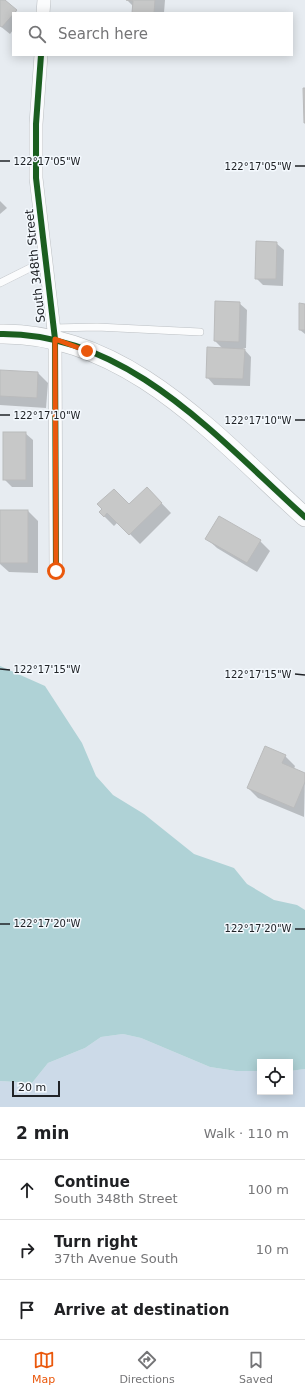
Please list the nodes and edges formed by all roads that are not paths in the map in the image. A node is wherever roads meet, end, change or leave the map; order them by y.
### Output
1 (44, 0) edge
2 (43, 12) edge
3 (40, 56) edge
4 (46, 260) junction
5 (0, 283) edge
6 (200, 332) dead end
7 (0, 334) edge
8 (54, 334) junction
9 (305, 517) edge
10 (56, 571) dead end

1 - 2 street
3 - 4 street, South 348th Street
4 - 5 lane
4 - 8 street, South 348th Street
6 - 8 lane
7 - 8 street
8 - 9 street
8 - 10 street, South 348th Street

